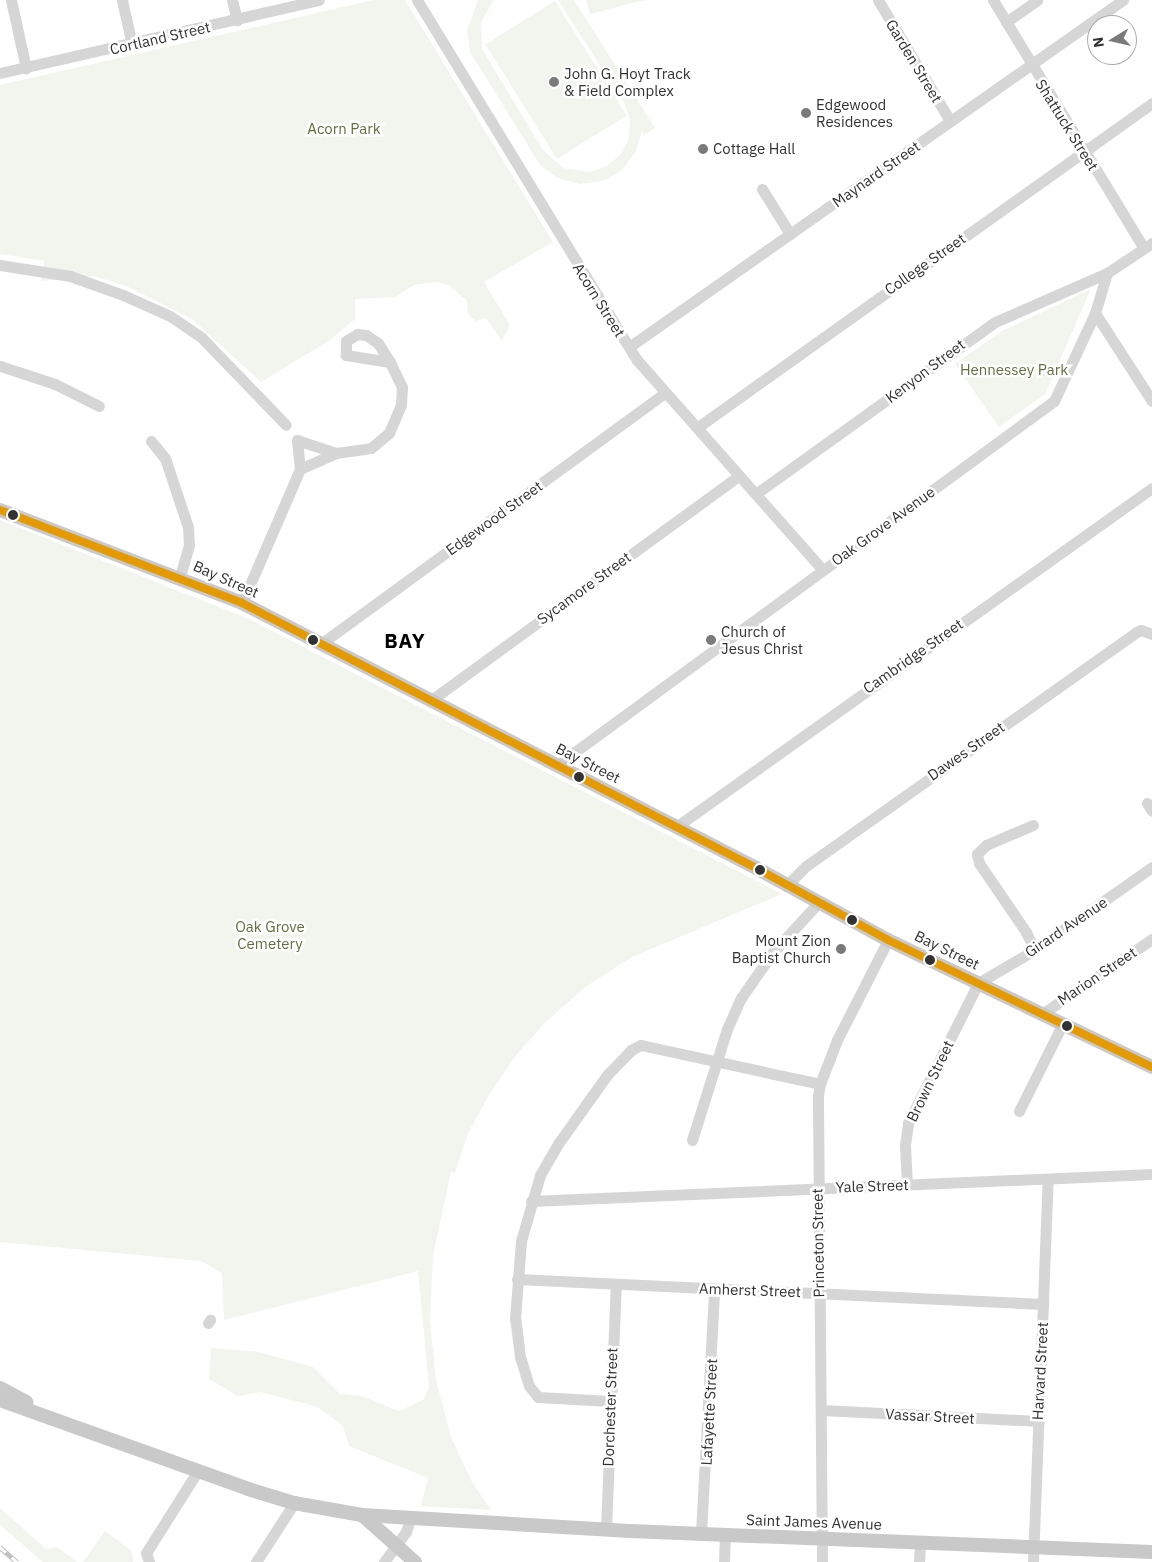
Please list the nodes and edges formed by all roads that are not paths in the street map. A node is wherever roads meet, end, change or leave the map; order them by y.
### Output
1 (11, 0) edge
2 (122, 0) edge
3 (232, 0) edge
4 (317, 0) edge
5 (416, 0) edge
6 (878, 0) edge
7 (993, 0) edge
8 (1037, 0) edge
9 (1123, 0) edge
10 (237, 20) junction
11 (1006, 22) junction
12 (132, 44) junction
13 (1031, 65) junction
14 (26, 68) junction
15 (0, 73) edge
16 (1152, 103) edge
17 (950, 121) junction
18 (1084, 152) junction
19 (762, 189) dead end
20 (790, 234) junction
21 (1148, 246) edge
22 (0, 266) edge
23 (1107, 273) junction
24 (1095, 313) junction
25 (629, 347) junction
26 (390, 362) dead end
27 (0, 366) edge
28 (1148, 384) edge
29 (665, 393) junction
30 (1152, 401) edge
31 (99, 406) dead end
32 (286, 425) dead end
33 (698, 426) junction
34 (150, 441) dead end
35 (336, 453) junction
36 (300, 469) junction
37 (739, 476) junction
38 (1152, 488) edge
39 (756, 493) junction
40 (0, 510) edge
41 (822, 569) junction
42 (180, 577) junction
43 (242, 603) junction
44 (1152, 634) edge
45 (322, 643) junction
46 (430, 701) junction
47 (557, 765) junction
48 (1033, 825) dead end
49 (676, 827) junction
50 (1152, 867) edge
51 (786, 886) junction
52 (819, 902) junction
53 (1152, 939) edge
54 (888, 940) junction
55 (1031, 952) junction
56 (978, 983) junction
57 (1042, 1014) junction
58 (1063, 1024) junction
59 (716, 1061) junction
60 (1152, 1067) edge
61 (820, 1084) junction
62 (1019, 1111) dead end
63 (692, 1140) dead end
64 (1152, 1174) edge
65 (1048, 1180) junction
66 (908, 1185) junction
67 (818, 1188) junction
68 (531, 1201) junction
69 (517, 1279) junction
70 (616, 1284) junction
71 (714, 1290) junction
72 (819, 1293) junction
73 (1042, 1304) junction
74 (0, 1388) edge
75 (0, 1400) edge
76 (610, 1401) junction
77 (822, 1410) junction
78 (58, 1418) junction
79 (1037, 1421) junction
80 (196, 1472) junction
81 (294, 1503) junction
82 (362, 1515) junction
83 (410, 1519) junction
84 (606, 1529) junction
85 (701, 1533) junction
86 (725, 1534) junction
87 (824, 1539) junction
88 (920, 1542) junction
89 (396, 1546) junction
90 (1034, 1547) junction
91 (1152, 1552) edge
92 (149, 1562) edge
93 (256, 1562) edge
94 (384, 1562) edge
95 (415, 1562) edge
96 (724, 1562) edge
97 (822, 1562) edge
98 (919, 1562) edge
99 (1033, 1562) edge

1 - 14 street
2 - 12 street
3 - 10 street
4 - 10 street, Cortland Street
5 - 25 street, Acorn Street
6 - 17 street, Garden Street
7 - 11 street, Shattuck Street
8 - 11 street
9 - 13 street, Maynard Street
10 - 12 street, Cortland Street
11 - 13 street, Shattuck Street
12 - 14 street, Cortland Street
13 - 17 street, Maynard Street
13 - 18 street, Shattuck Street
14 - 15 street, Cortland Street
16 - 18 street, College Street
17 - 20 street, Maynard Street
18 - 21 street, Shattuck Street
18 - 33 street, College Street
19 - 20 street
20 - 25 street, Maynard Street
21 - 23 street
22 - 32 street
23 - 24 street, Oak Grove Avenue
23 - 39 street, Kenyon Street
24 - 28 street
24 - 41 street, Oak Grove Avenue
25 - 29 street, Acorn Street
26 - 35 street
27 - 31 street
28 - 30 street
29 - 33 street, Acorn Street
29 - 45 street, Edgewood Street
33 - 37 street, Acorn Street
34 - 42 street
35 - 36 street
35 - 36 street
36 - 43 street
37 - 39 street, Acorn Street
37 - 46 street, Sycamore Street
38 - 49 street, Cambridge Street
39 - 41 street, Acorn Street
40 - 42 main road, Bay Street
41 - 47 street, Oak Grove Avenue
42 - 43 main road, Bay Street
43 - 45 main road, Bay Street
44 - 51 street, Dawes Street
45 - 46 main road, Bay Street
46 - 47 main road, Bay Street
47 - 49 main road, Bay Street
48 - 55 street
49 - 51 main road, Bay Street
50 - 55 street, Girard Avenue
51 - 52 main road, Bay Street
52 - 54 main road, Bay Street
52 - 59 street
53 - 57 street, Marion Street
54 - 56 main road, Bay Street
54 - 61 street, Princeton Street
55 - 56 street, Girard Avenue
56 - 57 main road, Bay Street
56 - 66 street, Brown Street
57 - 58 main road, Bay Street
58 - 60 main road, Bay Street
58 - 62 street
59 - 61 street
59 - 63 street
59 - 68 street
61 - 67 street, Princeton Street
64 - 65 street, Yale Street
65 - 66 street, Yale Street
65 - 73 street, Harvard Street
66 - 67 street, Yale Street
67 - 68 street, Yale Street
67 - 72 street, Princeton Street
68 - 69 street
69 - 70 street, Amherst Street
69 - 76 street
70 - 71 street, Amherst Street
70 - 76 street, Dorchester Street
71 - 72 street, Amherst Street
71 - 85 street, Lafayette Street
72 - 73 street, Amherst Street
72 - 77 street, Princeton Street
73 - 79 street, Harvard Street
74 - 78 main road
75 - 78 main road
76 - 84 street, Dorchester Street
77 - 79 street, Vassar Street
77 - 87 street, Princeton Street
78 - 80 main road, Saint James Avenue
79 - 90 street, Harvard Street
80 - 81 main road, Saint James Avenue
80 - 92 street
81 - 82 main road, Saint James Avenue
81 - 93 street
82 - 83 main road, Saint James Avenue
82 - 89 main road
83 - 84 main road, Saint James Avenue
83 - 89 street
84 - 85 main road, Saint James Avenue
85 - 86 main road, Saint James Avenue
86 - 87 main road, Saint James Avenue
86 - 96 street
87 - 88 main road, Saint James Avenue
87 - 97 street, Princeton Street
88 - 90 main road, Saint James Avenue
88 - 98 street
89 - 94 street
89 - 95 main road
90 - 91 main road, Saint James Avenue
90 - 99 street, Harvard Street

